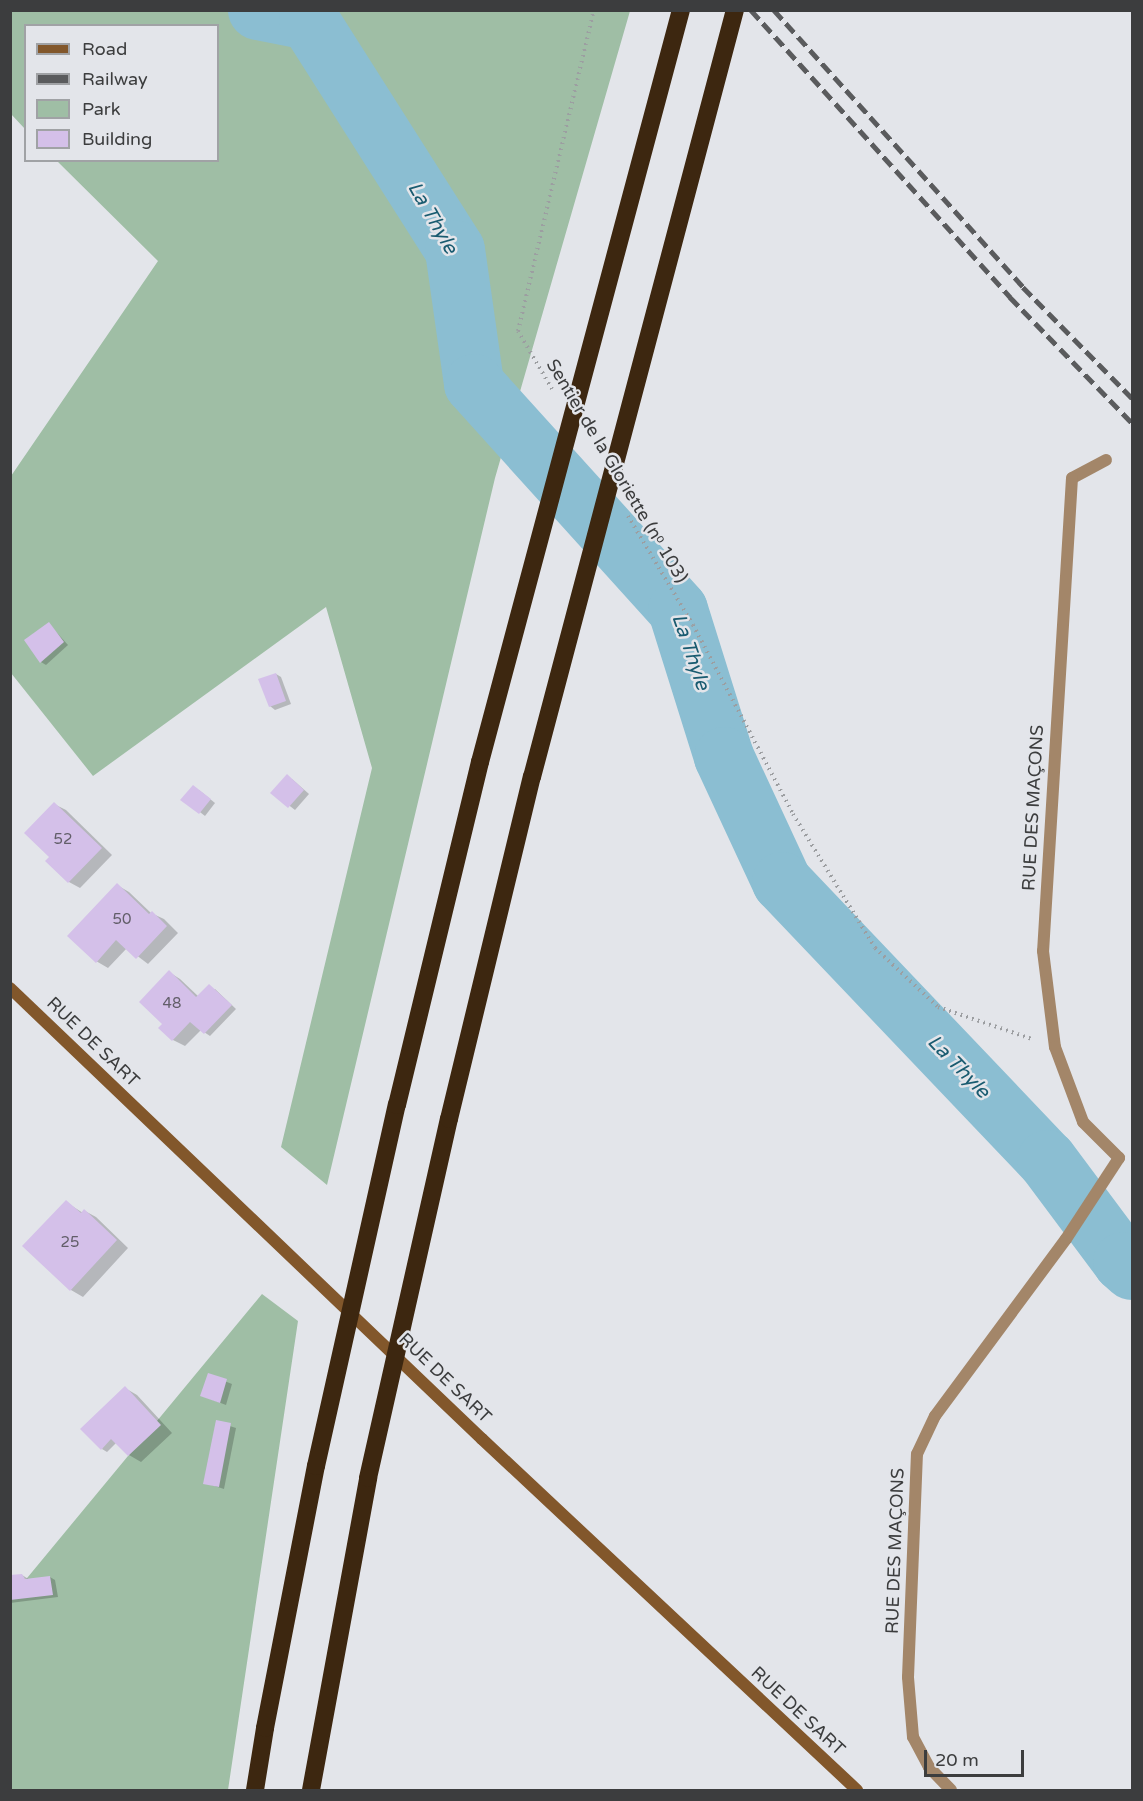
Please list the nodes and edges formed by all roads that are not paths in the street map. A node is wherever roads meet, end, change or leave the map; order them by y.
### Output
1 (681, 10) edge
2 (735, 10) edge
3 (1106, 460) dead end
4 (10, 988) edge
5 (1119, 1158) junction
6 (1132, 1159) edge
7 (255, 1791) edge
8 (311, 1791) edge
9 (857, 1791) edge
10 (951, 1791) edge

1 - 7 highway
2 - 8 highway
3 - 5 street, RUE DES MAÇONS
4 - 9 street, RUE DE SART
5 - 6 street
5 - 10 street, RUE DES MAÇONS

